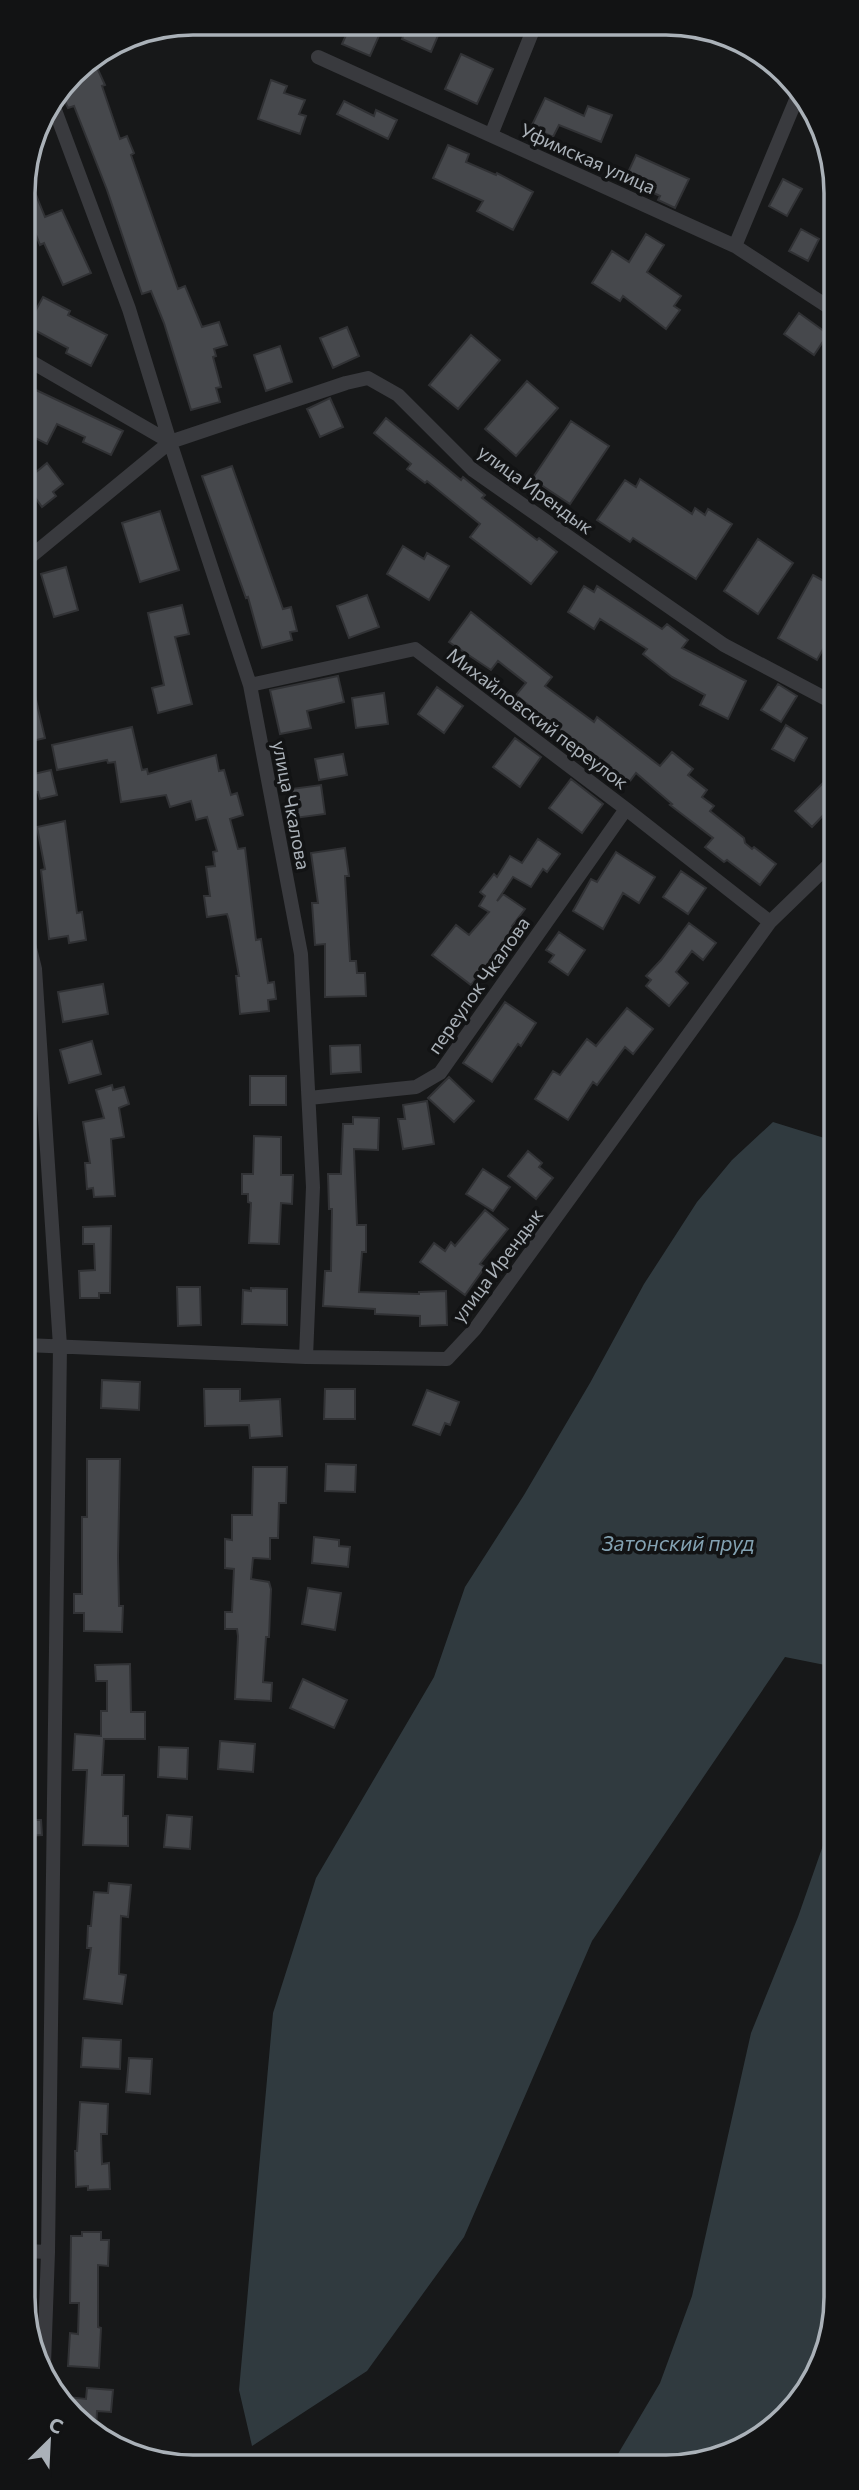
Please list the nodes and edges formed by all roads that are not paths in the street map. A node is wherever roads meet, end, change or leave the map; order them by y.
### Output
1 (531, 35) edge
2 (318, 57) dead end
3 (796, 103) edge
4 (56, 114) edge
5 (491, 135) junction
6 (735, 246) junction
7 (824, 304) edge
8 (35, 364) edge
9 (170, 442) junction
10 (35, 553) edge
11 (250, 685) junction
12 (824, 698) edge
13 (626, 808) junction
14 (824, 870) edge
15 (770, 922) junction
16 (35, 969) edge
17 (309, 1098) junction
18 (35, 1345) edge
19 (60, 1346) junction
20 (306, 1357) junction
21 (35, 2251) edge
22 (48, 2252) junction
23 (44, 2351) edge

1 - 5 street
2 - 5 street, Уфимская улица
3 - 6 street
4 - 9 street, улица Чкалова
5 - 6 street, Уфимская улица
6 - 7 street, Уфимская улица
8 - 9 street
9 - 10 street
9 - 11 street, улица Чкалова
9 - 12 street, улица Ирендык
11 - 13 street, Михайловский переулок
11 - 17 street, улица Чкалова
13 - 15 street, Михайловский переулок
13 - 17 street, переулок Чкалова
14 - 15 street, улица Ирендык
15 - 20 street, улица Ирендык
16 - 19 street
17 - 20 street, улица Чкалова
18 - 19 street, улица Ирендык
19 - 20 street, улица Ирендык
19 - 22 street
21 - 22 street
22 - 23 street

